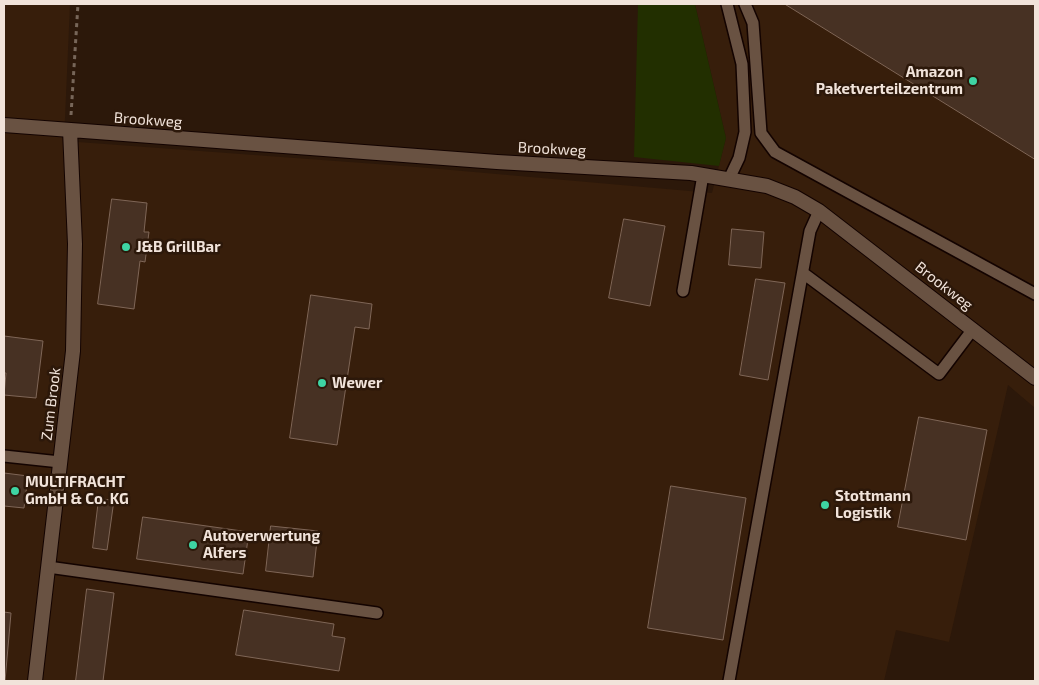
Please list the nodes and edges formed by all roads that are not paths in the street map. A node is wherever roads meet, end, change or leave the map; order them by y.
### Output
1 (727, 4) edge
2 (745, 4) edge
3 (4, 125) edge
4 (70, 130) junction
5 (703, 175) junction
6 (729, 179) junction
7 (819, 211) junction
8 (803, 273) junction
9 (683, 291) dead end
10 (1035, 294) edge
11 (973, 329) junction
12 (1035, 378) edge
13 (4, 456) edge
14 (60, 462) junction
15 (48, 567) junction
16 (377, 613) dead end
17 (35, 681) edge
18 (729, 681) edge

1 - 6 lane
2 - 10 lane
3 - 4 street, Brookweg
4 - 5 street, Brookweg
4 - 14 street, Zum Brook
5 - 6 street, Brookweg
5 - 9 lane
6 - 7 street, Brookweg
7 - 8 lane
7 - 11 street, Brookweg
8 - 11 lane
8 - 18 lane
11 - 12 street, Brookweg
13 - 14 lane
14 - 15 street, Zum Brook
15 - 16 lane
15 - 17 street, Zum Brook

